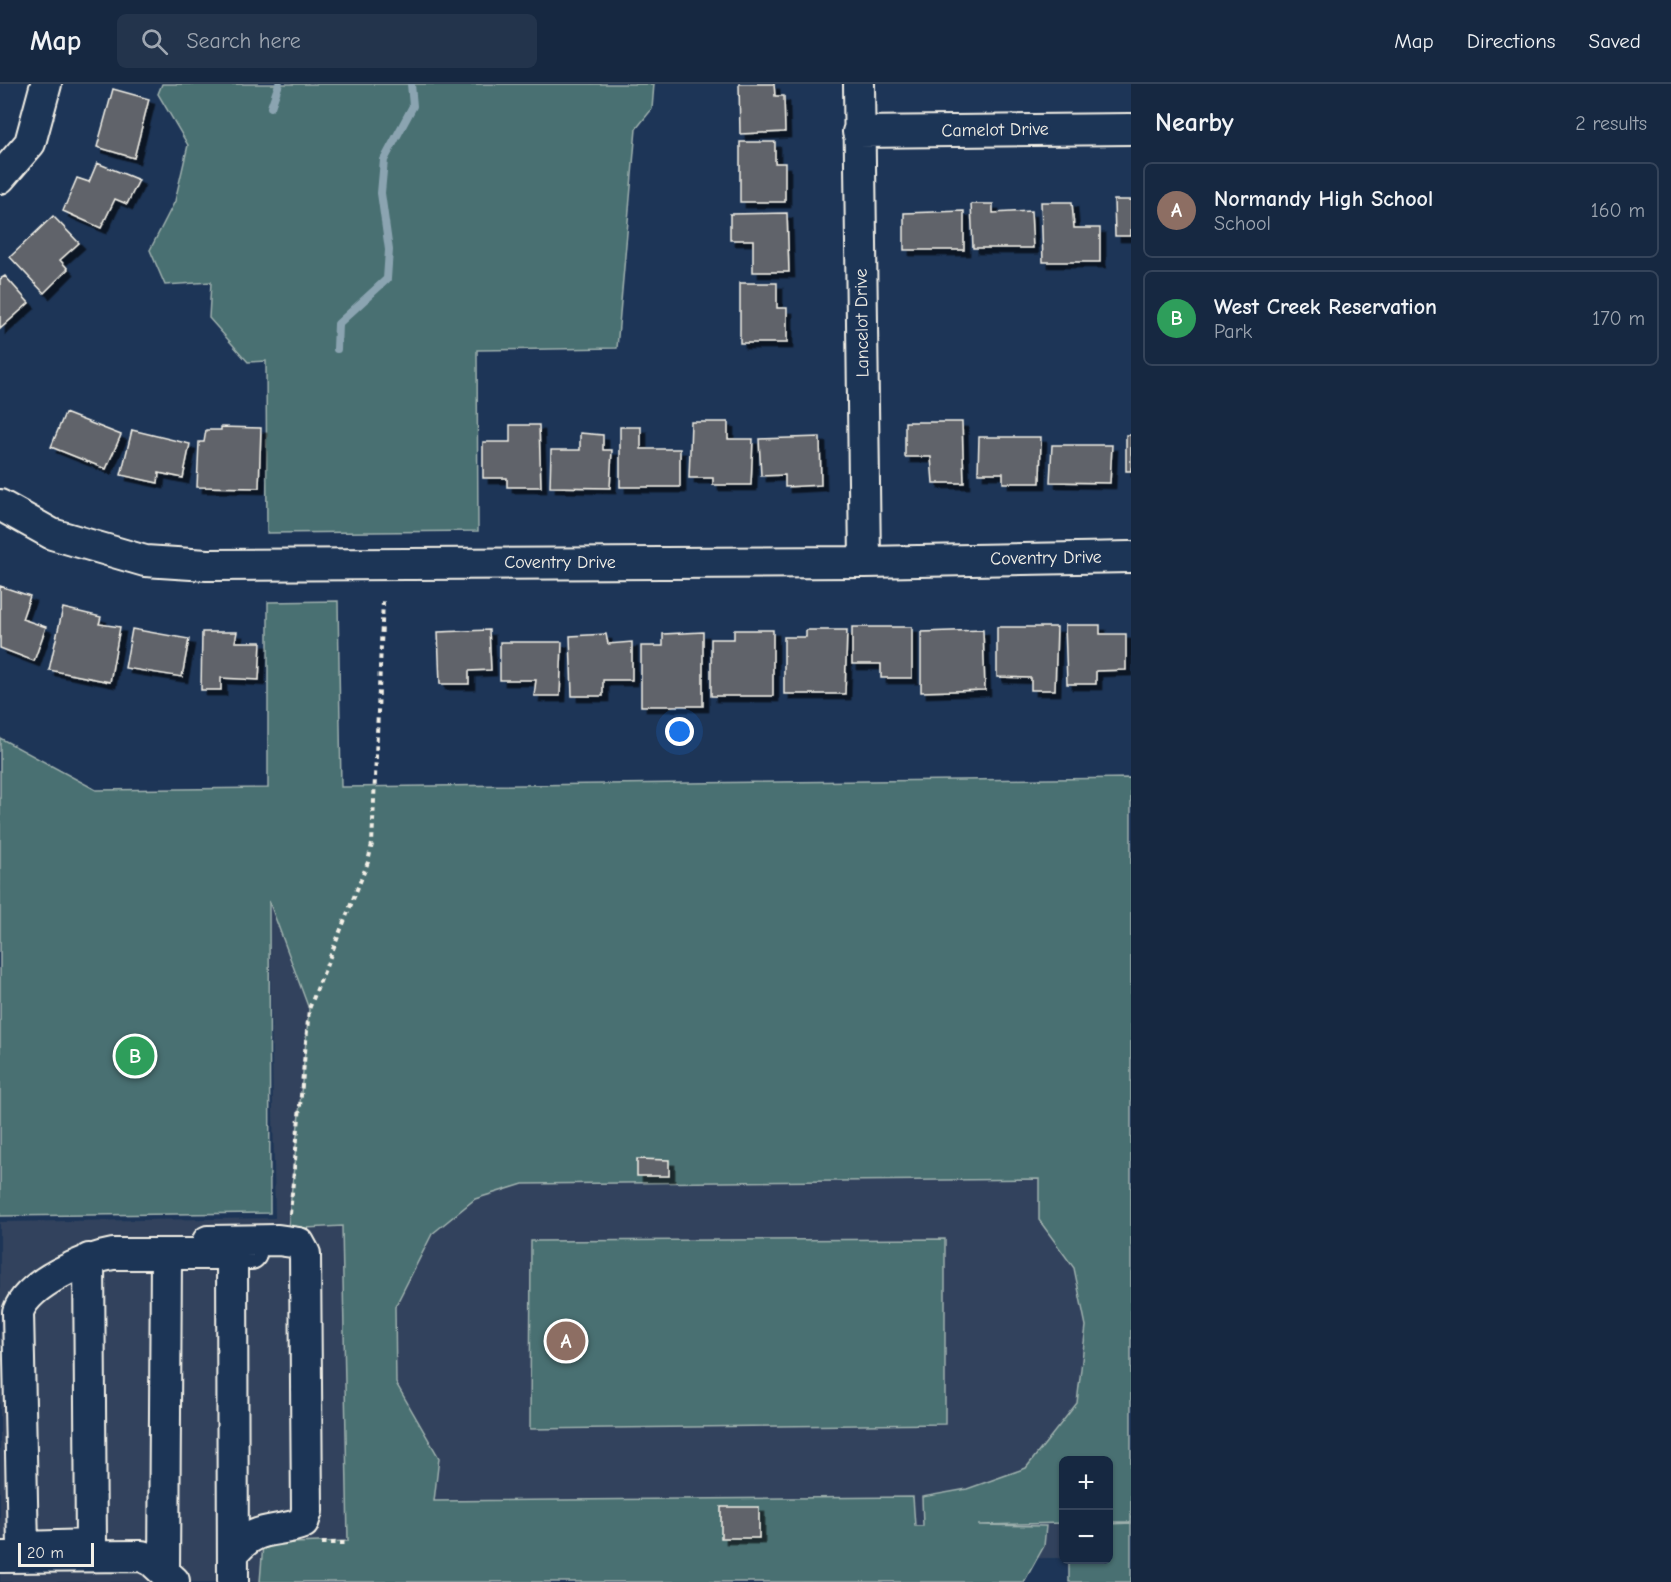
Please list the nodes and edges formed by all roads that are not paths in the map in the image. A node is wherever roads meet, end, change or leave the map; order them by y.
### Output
1 (46, 84) edge
2 (859, 84) edge
3 (1131, 129) edge
4 (858, 132) junction
5 (0, 178) edge
6 (0, 505) edge
7 (1131, 557) edge
8 (865, 561) junction
9 (296, 1247) junction
10 (166, 1254) junction
11 (232, 1254) junction
12 (89, 1259) junction
13 (7, 1307) edge
14 (8, 1550) edge
15 (234, 1553) junction
16 (169, 1577) edge
17 (233, 1582) edge

1 - 5 street
2 - 4 street, Lancelot Drive
3 - 4 street, Camelot Drive
4 - 8 street, Lancelot Drive
6 - 8 street, Coventry Drive
7 - 8 street, Coventry Drive
9 - 11 street
9 - 13 street
9 - 15 street
10 - 11 street
10 - 12 street
10 - 16 street
11 - 15 street
12 - 13 street
12 - 14 street
13 - 14 street
14 - 16 street
15 - 17 street

